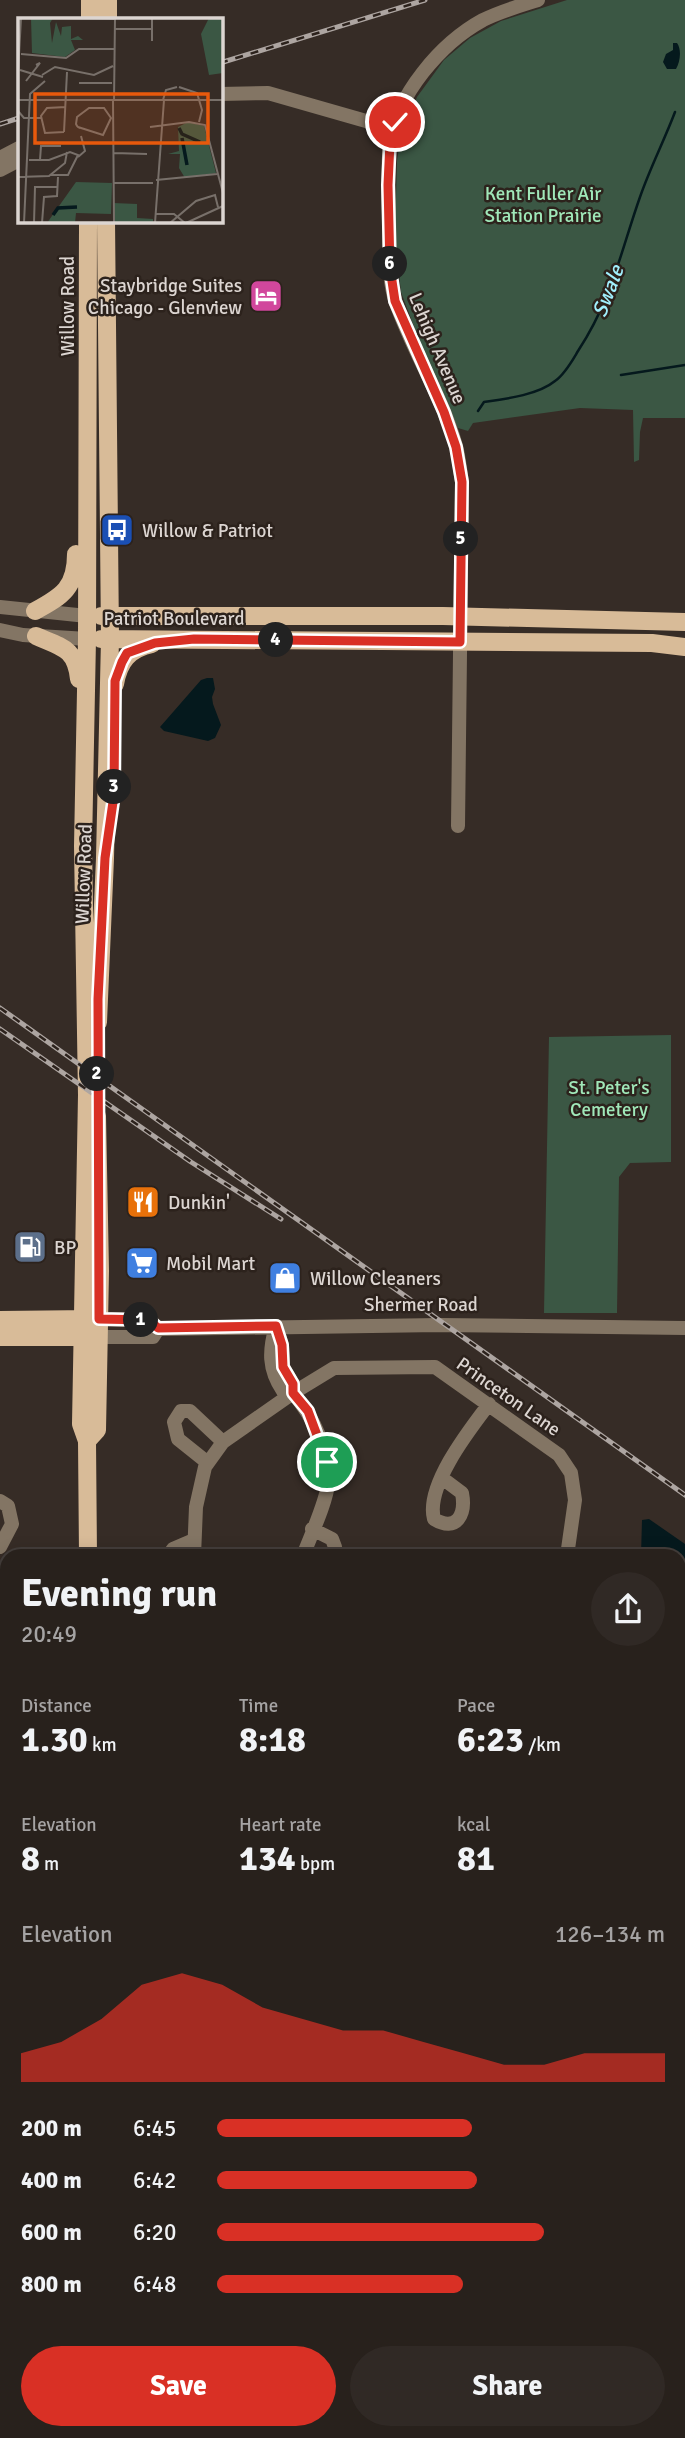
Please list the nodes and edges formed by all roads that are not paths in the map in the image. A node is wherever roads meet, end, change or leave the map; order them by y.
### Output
1 (90, 0) edge
2 (538, 0) edge
3 (90, 18) edge
4 (222, 94) edge
5 (394, 129) junction
6 (18, 149) edge
7 (0, 158) edge
8 (18, 161) edge
9 (0, 170) edge
10 (88, 222) edge
11 (106, 222) edge
12 (87, 472) junction
13 (110, 559) junction
14 (0, 607) edge
15 (36, 611) junction
16 (87, 616) junction
17 (110, 617) junction
18 (162, 617) junction
19 (461, 617) junction
20 (685, 622) edge
21 (0, 630) edge
22 (36, 636) junction
23 (87, 639) junction
24 (110, 639) junction
25 (194, 639) junction
26 (460, 642) junction
27 (685, 647) edge
28 (458, 826) dead end
29 (83, 846) junction
30 (105, 858) junction
31 (0, 1320) edge
32 (276, 1326) junction
33 (90, 1328) junction
34 (685, 1328) edge
35 (0, 1337) edge
36 (293, 1393) junction
37 (489, 1404) junction
38 (223, 1443) junction
39 (208, 1462) junction
40 (442, 1478) dead end
41 (0, 1501) edge
42 (312, 1529) junction
43 (194, 1540) junction
44 (0, 1547) edge
45 (88, 1549) edge
46 (173, 1549) edge
47 (194, 1549) edge
48 (305, 1549) edge
49 (334, 1549) edge
50 (568, 1549) edge
51 (0, 2295) edge
52 (0, 2319) edge

1 - 3 main road
2 - 5 street, Lehigh Avenue
4 - 5 street
5 - 19 street, Lehigh Avenue
6 - 7 street
8 - 9 street
10 - 12 main road, Willow Road
11 - 13 main road, Willow Road
12 - 15 main road
12 - 16 main road, Willow Road
13 - 17 main road, Willow Road
13 - 18 main road
14 - 15 street, Patriot Boulevard
15 - 16 street, Patriot Boulevard
16 - 17 main road, Patriot Boulevard
16 - 23 main road, Willow Road
17 - 18 main road, Patriot Boulevard
17 - 24 main road, Willow Road
18 - 19 main road, Patriot Boulevard
19 - 20 main road, Patriot Boulevard
19 - 26 street, Lehigh Avenue
21 - 22 street, Patriot Boulevard
22 - 23 street, Patriot Boulevard
22 - 29 main road
23 - 24 main road, Patriot Boulevard
23 - 29 main road, Willow Road
24 - 25 main road, Patriot Boulevard
24 - 30 main road, Willow Road
25 - 26 main road, Patriot Boulevard
25 - 30 main road
26 - 27 main road, Patriot Boulevard
26 - 28 street, Lehigh Avenue
29 - 33 main road, Willow Road
30 - 33 main road, Willow Road
31 - 33 main road, Shermer Road
32 - 33 street, Shermer Road
32 - 34 street, Shermer Road
32 - 36 street
33 - 35 main road, Shermer Road
33 - 45 main road, Willow Road
36 - 37 street, Princeton Lane
36 - 38 street, Princeton Lane
36 - 42 street
37 - 40 street
37 - 50 street, Princeton Lane
38 - 39 street, Princeton Lane
38 - 39 street
39 - 43 street, Princeton Lane
41 - 44 street
42 - 48 street
42 - 49 street
43 - 46 street
43 - 47 street, Princeton Lane
51 - 52 street

